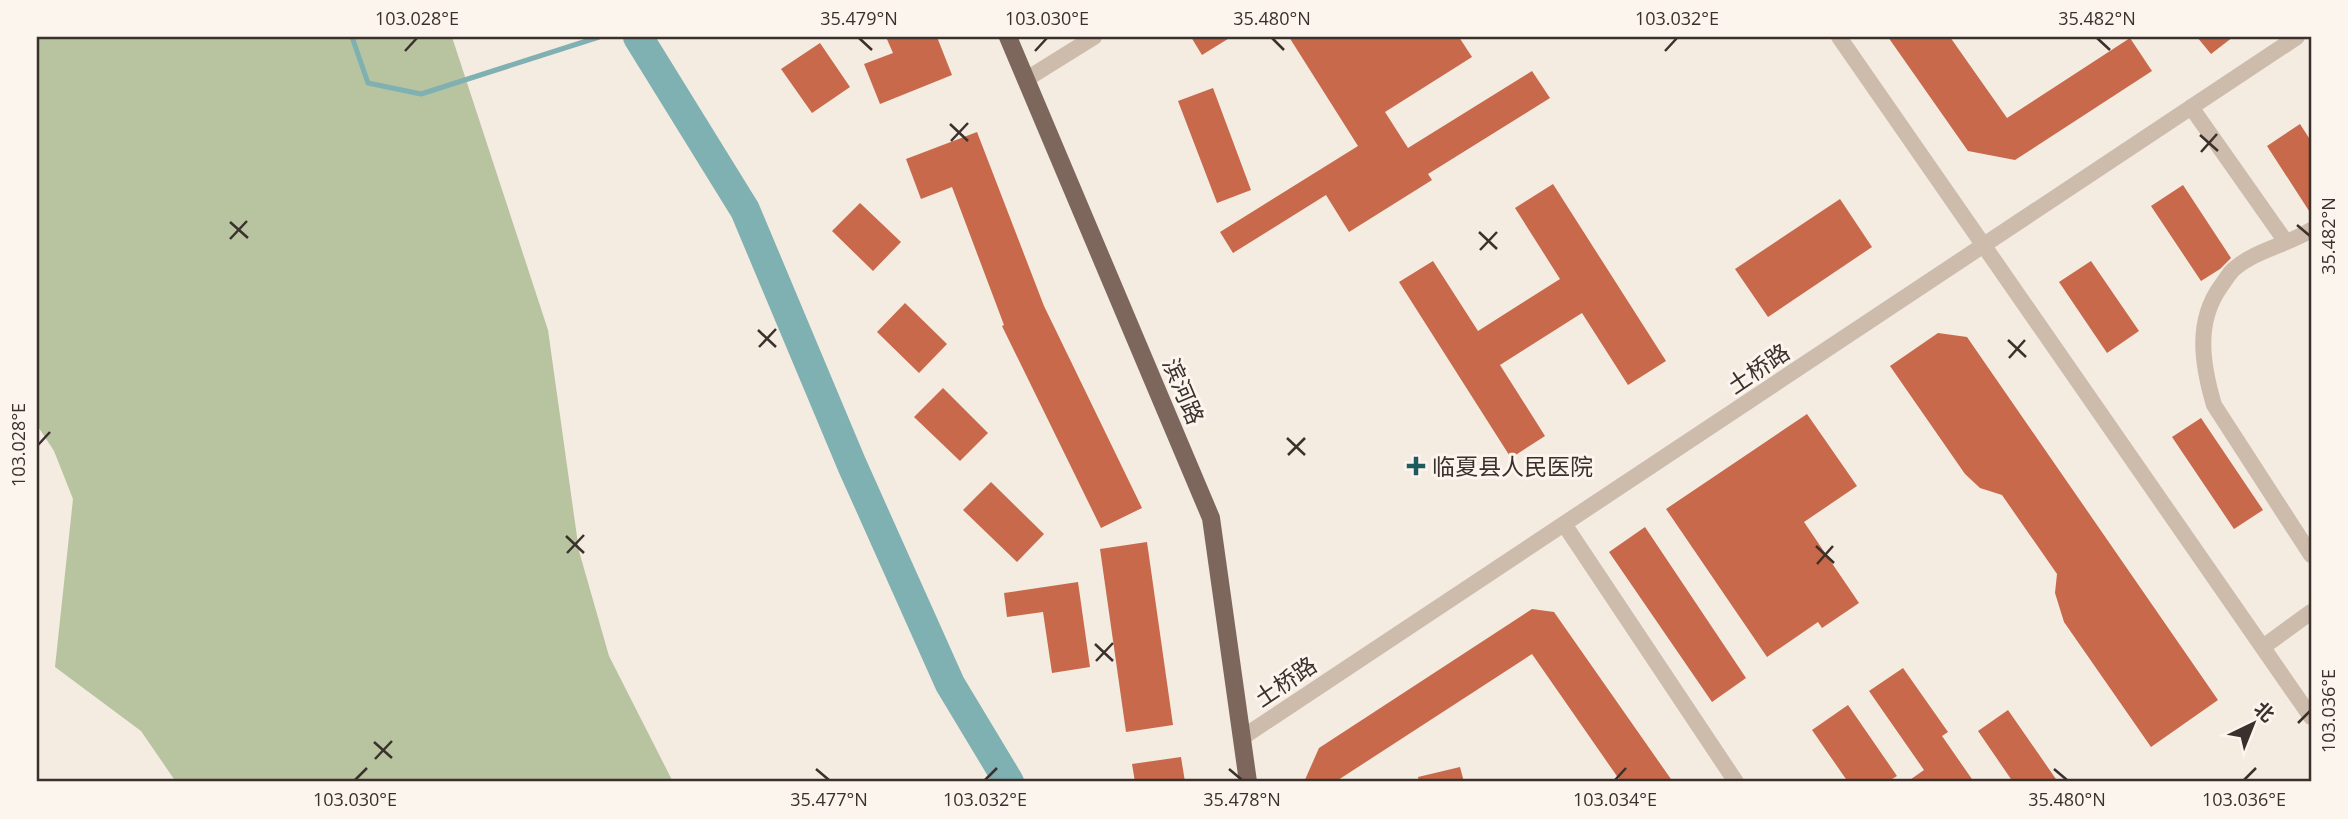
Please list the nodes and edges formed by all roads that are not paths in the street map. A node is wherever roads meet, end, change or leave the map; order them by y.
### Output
1 (1008, 37) edge
2 (1094, 37) edge
3 (1839, 37) edge
4 (2297, 37) edge
5 (1025, 79) junction
6 (2191, 107) junction
7 (2311, 230) edge
8 (2286, 242) junction
9 (1985, 244) junction
10 (1564, 524) junction
11 (2311, 555) edge
12 (2311, 612) edge
13 (2263, 647) junction
14 (2311, 717) edge
15 (1243, 737) junction
16 (1248, 782) edge
17 (1736, 782) edge

1 - 5 main road, 滨河路
2 - 5 street
3 - 9 street
4 - 6 street, 土桥路
5 - 15 main road, 滨河路
6 - 8 street
6 - 9 street, 土桥路
7 - 8 street
8 - 11 street
9 - 10 street, 土桥路
9 - 13 street
10 - 15 street, 土桥路
10 - 17 street
12 - 13 street
13 - 14 street
15 - 16 main road, 滨河路

